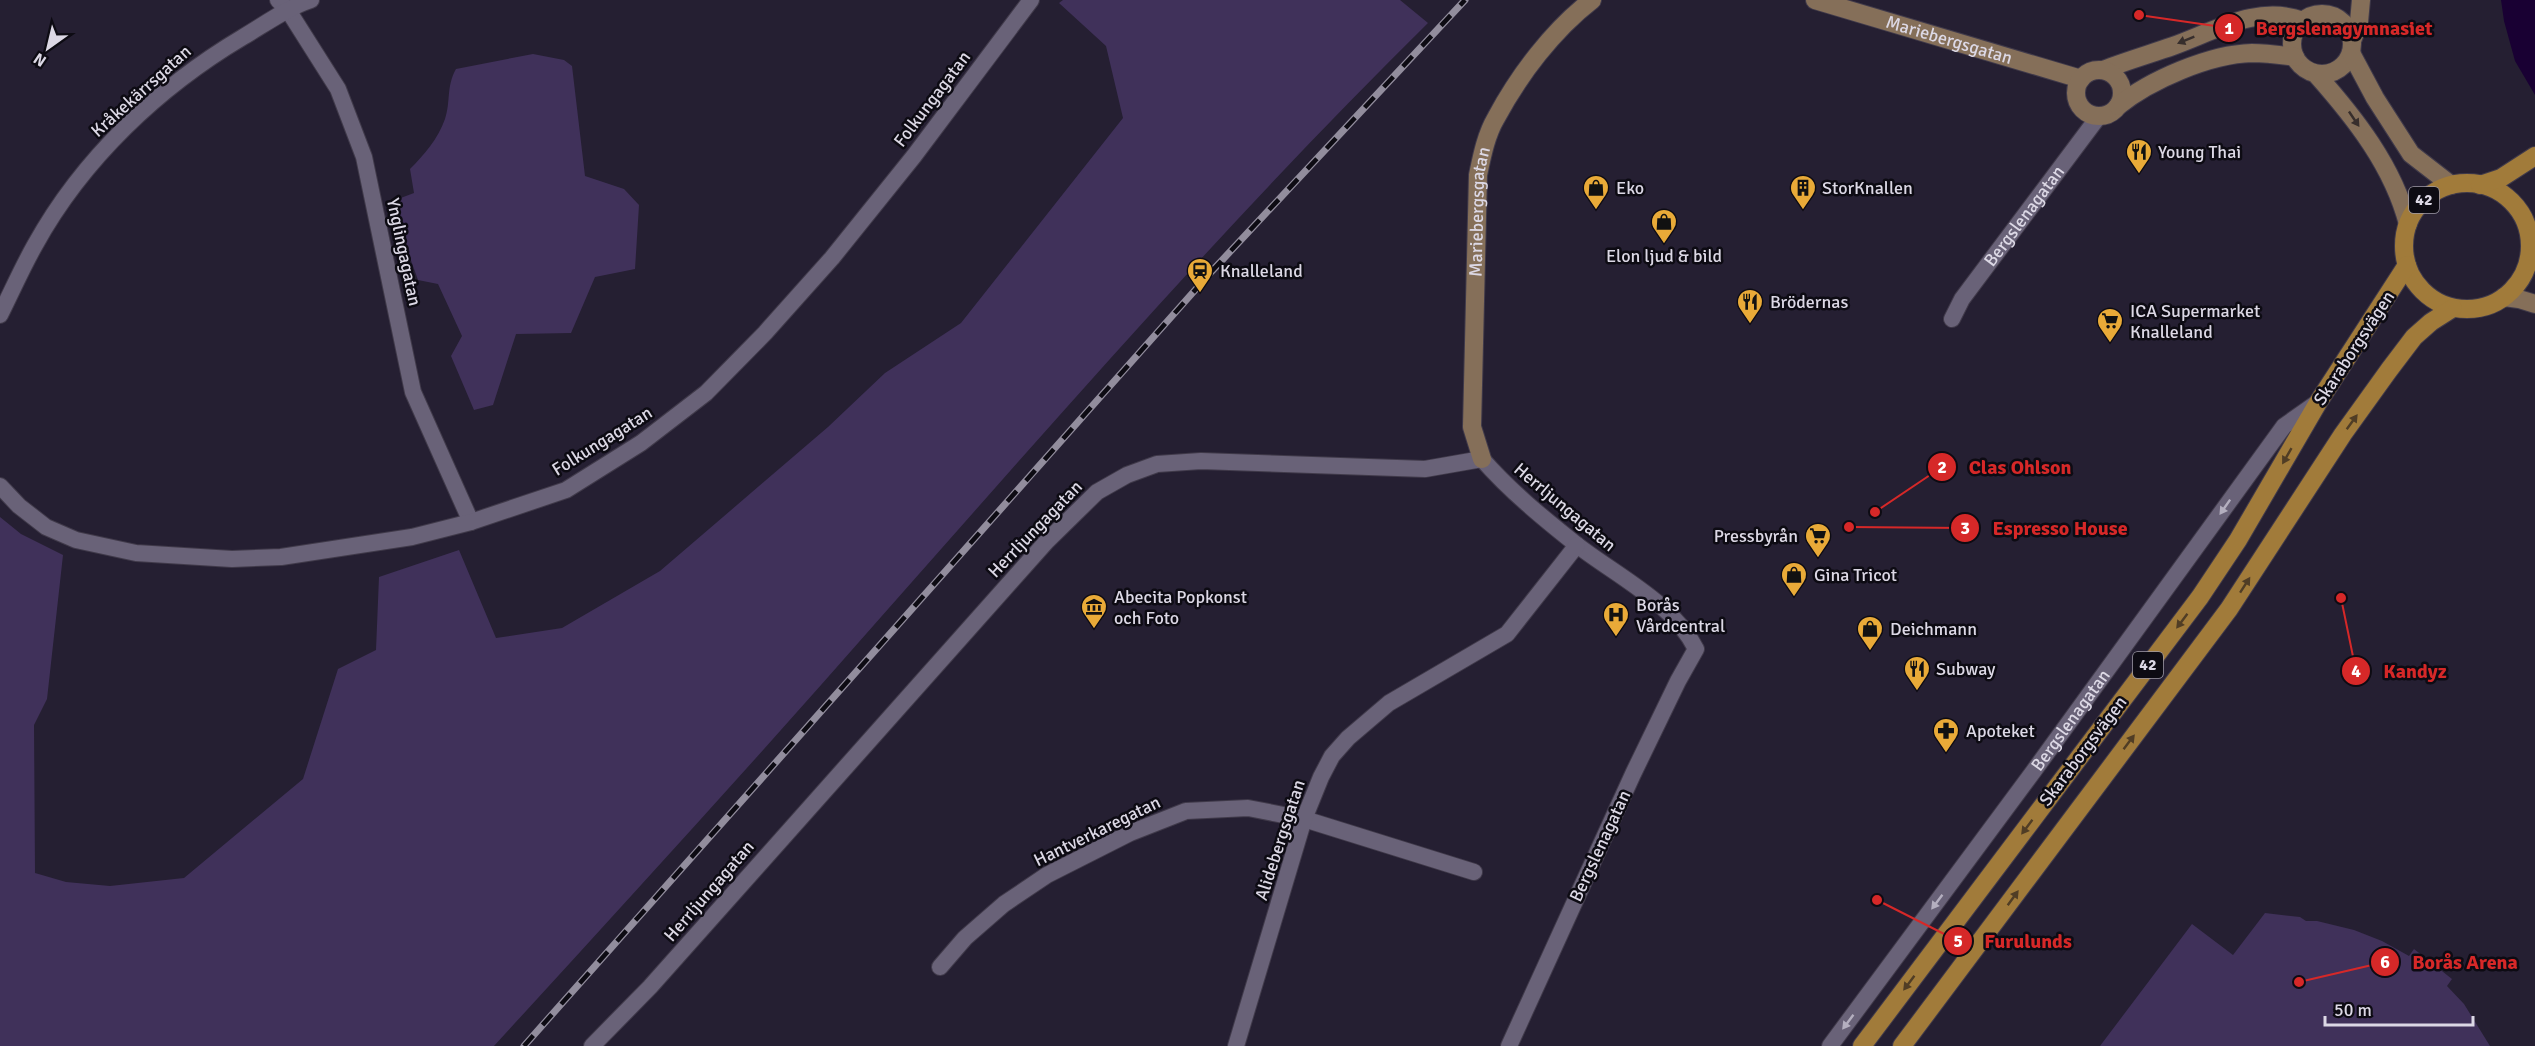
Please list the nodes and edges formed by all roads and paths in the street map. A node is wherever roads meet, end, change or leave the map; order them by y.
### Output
1 (311, 0) edge
2 (1031, 0) edge
3 (1592, 0) edge
4 (1815, 0) edge
5 (2320, 0) edge
6 (2361, 0) edge
7 (283, 5) edge
8 (2306, 19) junction
9 (2352, 47) junction
10 (2295, 57) junction
11 (2103, 70) junction
12 (2316, 74) junction
13 (2081, 79) junction
14 (2118, 106) junction
15 (2099, 116) junction
16 (2534, 157) edge
17 (2451, 185) junction
18 (2480, 185) junction
19 (2408, 224) junction
20 (2532, 227) edge
21 (2532, 257) edge
22 (2407, 264) junction
23 (2504, 297) junction
24 (2535, 304) edge
25 (2453, 308) junction
26 (0, 315) edge
27 (1952, 319) dead end
28 (2319, 401) junction
29 (1482, 459) junction
30 (0, 486) edge
31 (471, 522) junction
32 (1577, 545) junction
33 (1696, 649) joint
34 (1304, 819) junction
35 (1474, 872) dead end
36 (940, 967) dead end
37 (592, 1046) edge
38 (1236, 1046) edge
39 (1509, 1046) edge
40 (1830, 1046) edge
41 (1862, 1046) edge
42 (1902, 1046) edge

1 - 7 street, Kråkekärrsgatan
2 - 31 street, Folkungagatan
3 - 29 street, Mariebergsgatan
4 - 13 street, Mariebergsgatan
5 - 8 street
6 - 9 street
7 - 26 street, Kråkekärrsgatan
7 - 31 street, Ynglingagatan
8 - 9 street
8 - 10 street
8 -> 11 street
9 - 12 street
9 - 17 street
10 - 12 street
10 - 14 street
11 - 13 street
11 - 14 street
12 -> 19 street
13 - 15 street
14 - 15 street
15 - 27 street, Bergslenagatan
16 - 18 main road, 42
17 - 18 main road, 42
17 - 19 main road, 42
18 - 20 main road, 42
19 - 22 main road, 42
20 - 21 main road, 42
21 - 23 main road, 42
22 - 25 main road, 42
22 - 28 main road, Skaraborgsvägen / 42
23 - 24 street
23 - 25 main road, 42
42 -> 25 main road, Skaraborgsvägen / 42
28 -> 40 street, Bergslenagatan
28 -> 41 main road, Skaraborgsvägen / 42
29 - 32 street, Herrljungagatan
29 - 37 street, Herrljungagatan
30 - 31 street, Folkungagatan
32 - 33 street, Herrljungagatan
32 - 34 street, Alidebergsgatan
33 - 39 street, Bergslenagatan
34 - 35 street, Hantverkaregatan
34 - 36 street, Hantverkaregatan
34 - 38 street, Alidebergsgatan

